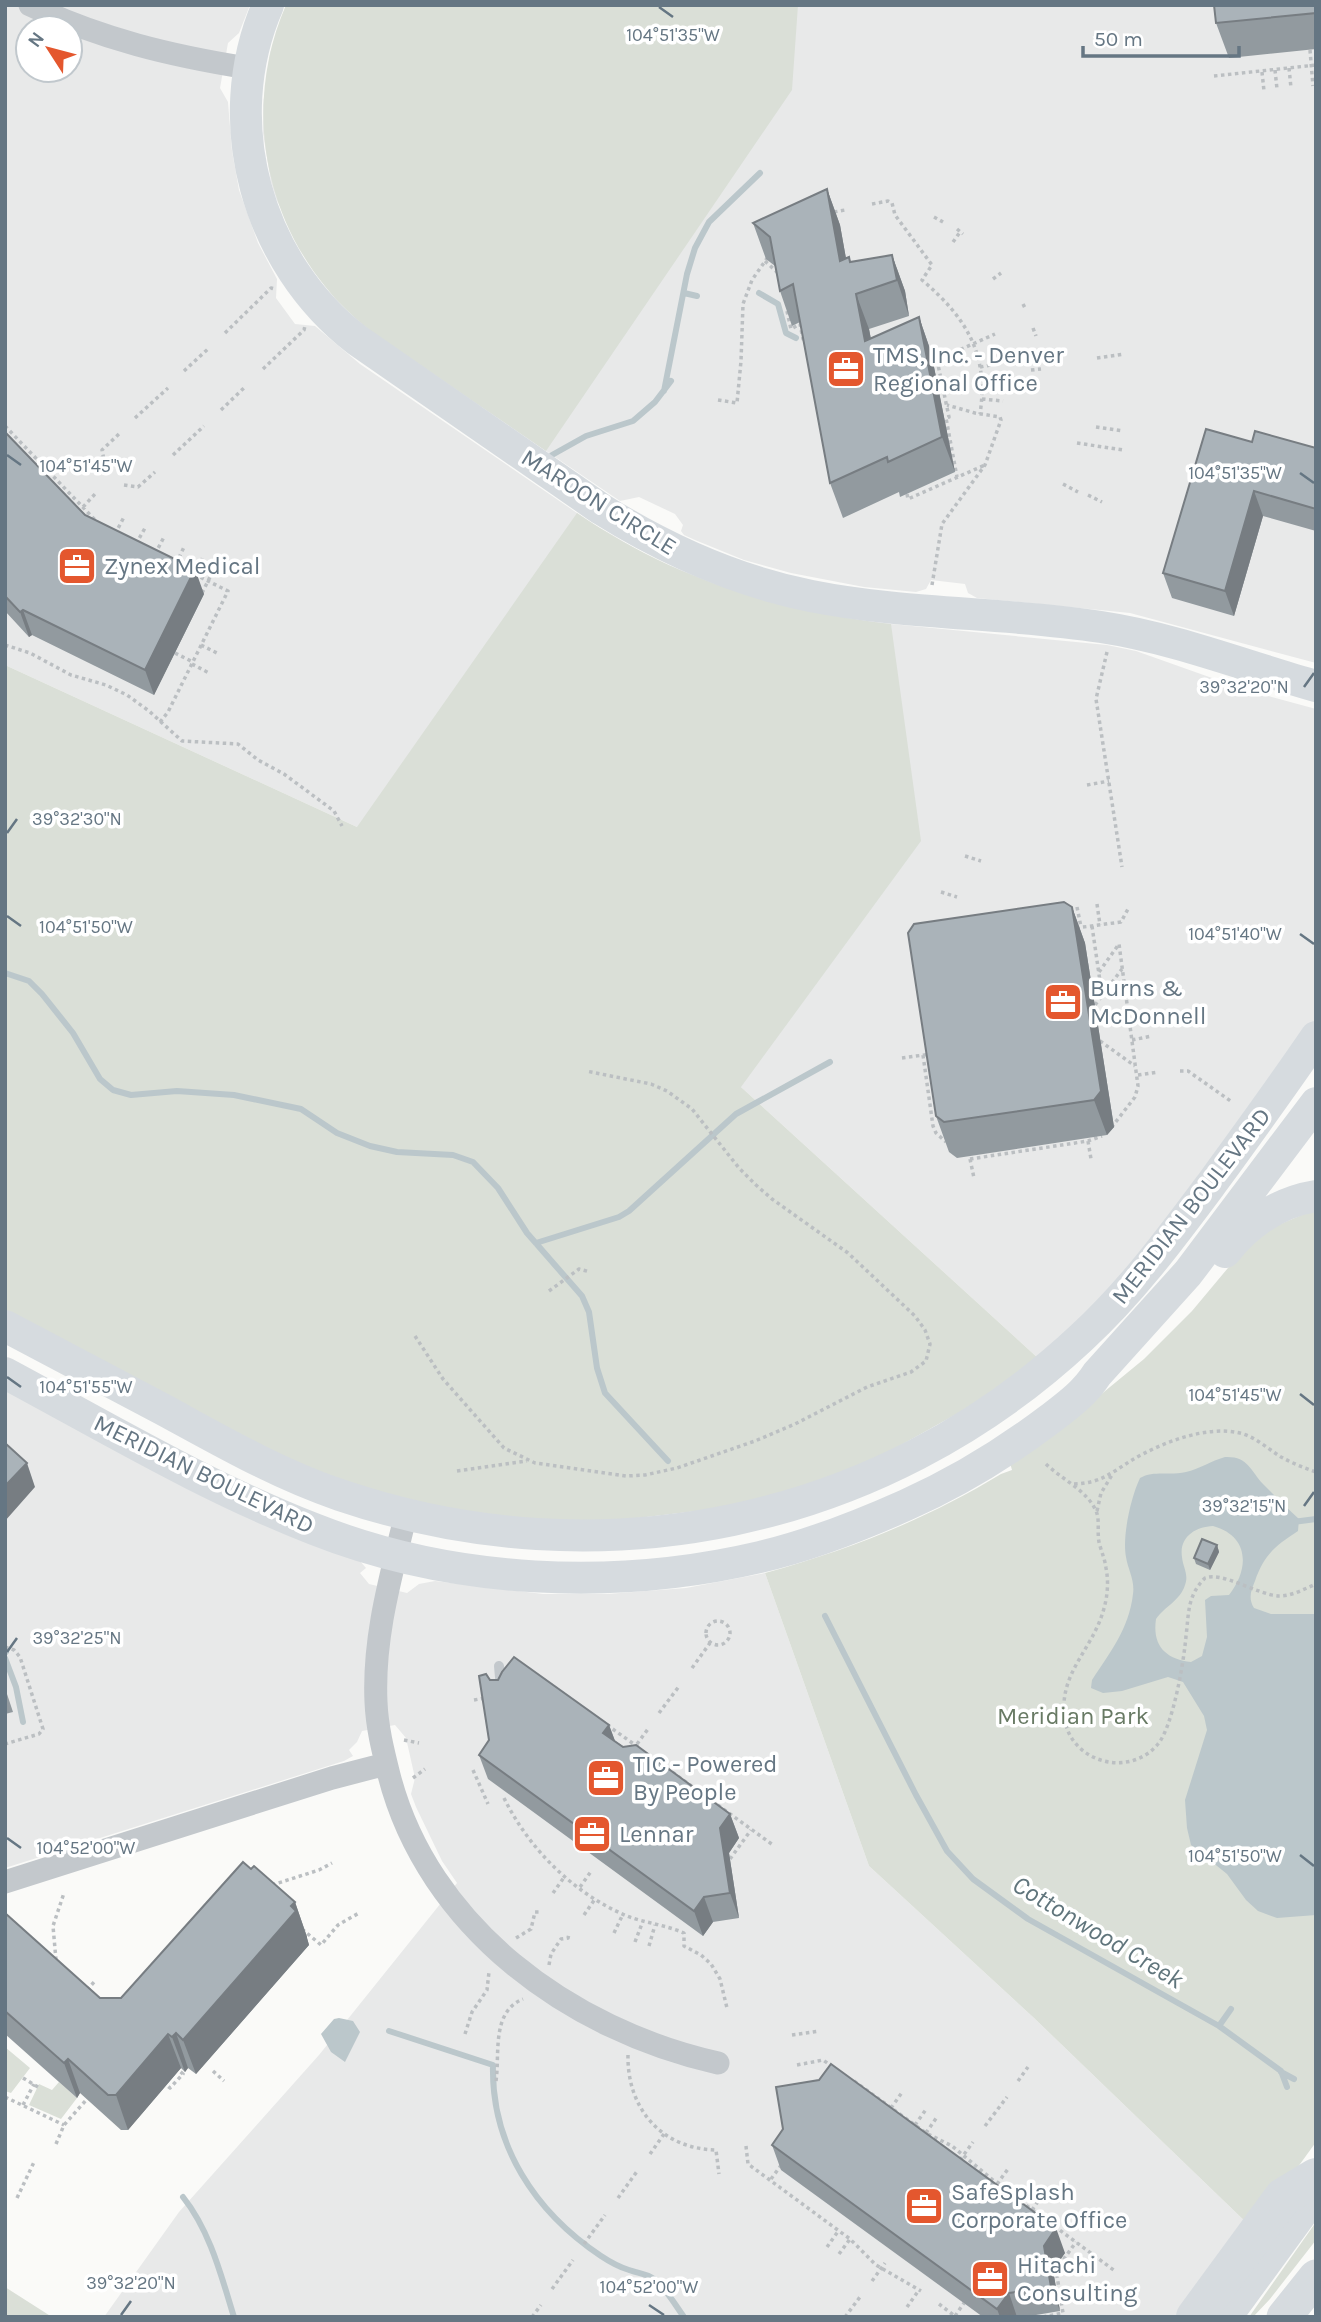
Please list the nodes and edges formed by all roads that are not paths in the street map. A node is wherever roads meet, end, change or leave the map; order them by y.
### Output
1 (30, 5) edge
2 (268, 5) edge
3 (248, 68) junction
4 (1316, 686) edge
5 (1310, 1054) edge
6 (1316, 1094) edge
7 (1316, 1103) edge
8 (1316, 1196) edge
9 (5, 1326) edge
10 (5, 1373) edge
11 (1088, 1387) junction
12 (406, 1514) junction
13 (396, 1555) junction
14 (499, 1666) dead end
15 (503, 1698) edge
16 (386, 1765) junction
17 (5, 1882) edge
18 (718, 2063) dead end
19 (1316, 2177) edge
20 (1316, 2191) edge
21 (1316, 2277) edge
22 (1195, 2317) edge
23 (1224, 2317) edge
24 (1284, 2317) edge

1 - 3 street
2 - 3 main road, MAROON CIRCLE
3 - 4 main road, MAROON CIRCLE
5 - 6 main road
5 - 12 main road, MERIDIAN BOULEVARD
7 - 11 main road, MERIDIAN BOULEVARD
8 - 11 main road
9 - 12 main road, MERIDIAN BOULEVARD
10 - 13 main road, MERIDIAN BOULEVARD
11 - 13 main road, MERIDIAN BOULEVARD
12 - 13 street
13 - 16 street
14 - 15 lane
16 - 17 street
16 - 18 street
19 - 22 highway
20 - 23 main road
21 - 24 main road

